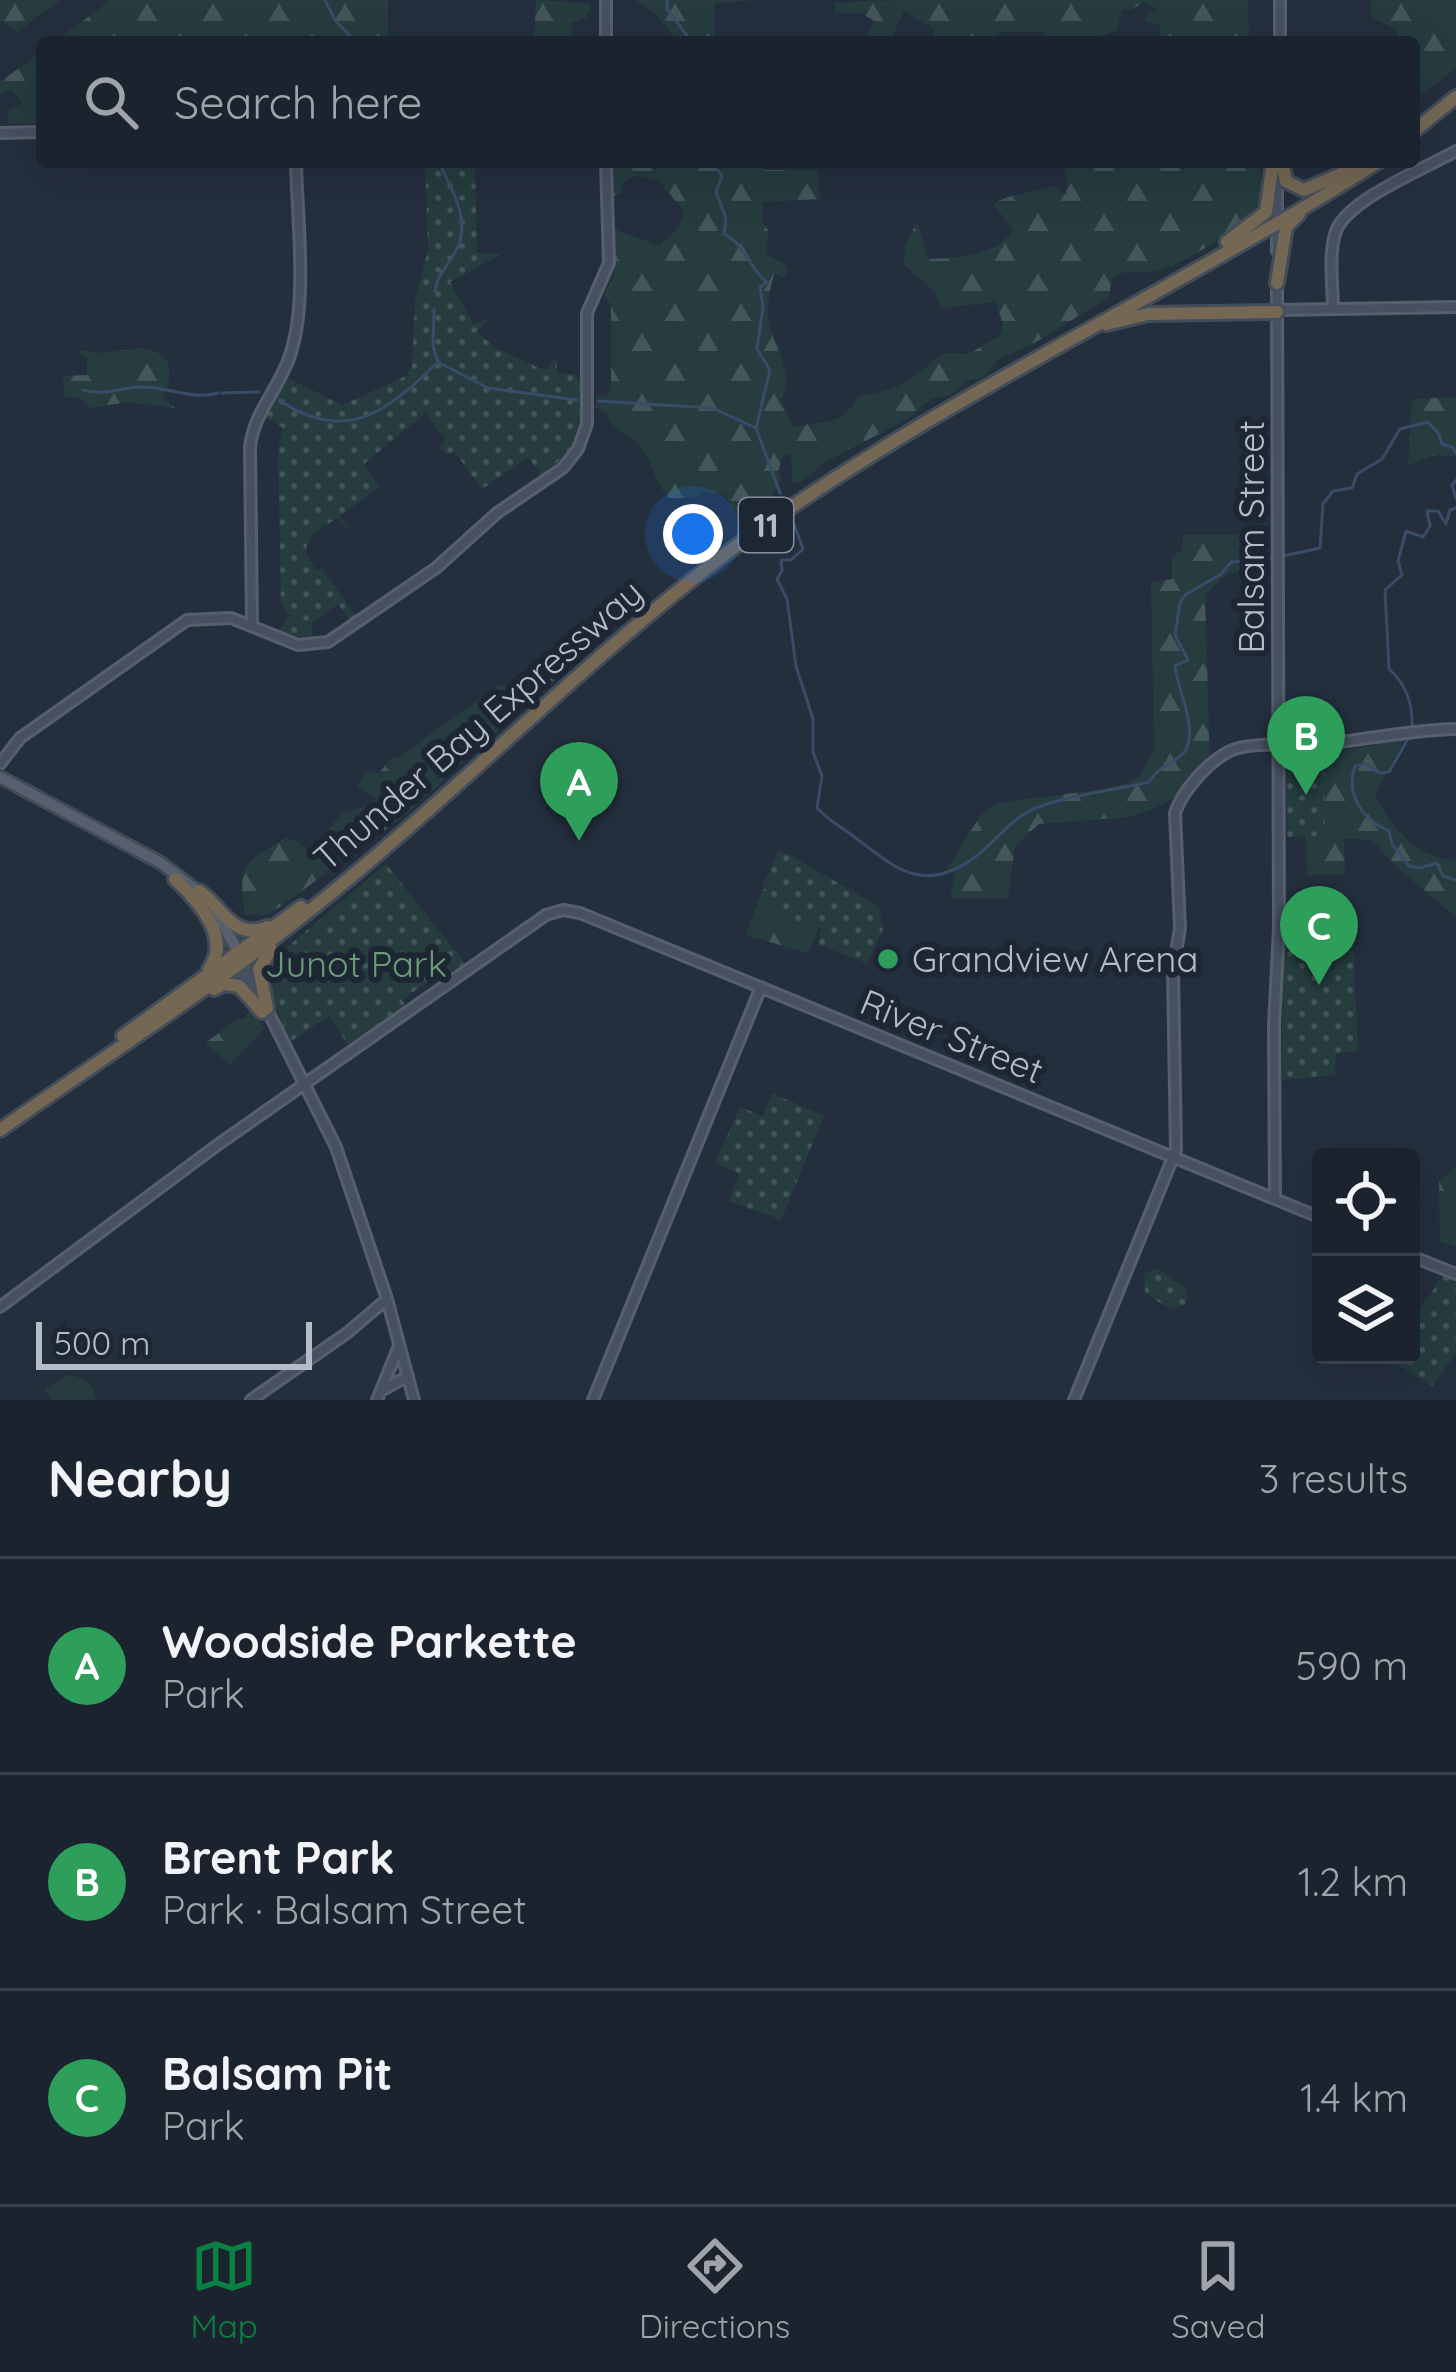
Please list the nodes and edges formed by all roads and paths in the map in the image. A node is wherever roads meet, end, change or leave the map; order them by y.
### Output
1 (606, 0) edge
2 (1280, 0) edge
3 (606, 36) edge
4 (1280, 36) edge
5 (1456, 98) edge
6 (1456, 108) edge
7 (1420, 130) edge
8 (1420, 131) edge
9 (36, 132) edge
10 (0, 133) edge
11 (1456, 151) edge
12 (296, 168) edge
13 (606, 168) edge
14 (1276, 168) edge
15 (1277, 168) edge
16 (1280, 168) edge
17 (1353, 168) edge
18 (1355, 168) edge
19 (1368, 168) edge
20 (1316, 198) junction
21 (1276, 217) junction
22 (1225, 244) junction
23 (1277, 283) junction
24 (1456, 307) edge
25 (1333, 309) junction
26 (1277, 311) junction
27 (1060, 344) junction
28 (252, 626) junction
29 (1456, 729) edge
30 (1278, 747) junction
31 (0, 764) edge
32 (0, 779) edge
33 (176, 879) junction
34 (199, 891) junction
35 (309, 906) junction
36 (238, 960) junction
37 (761, 987) junction
38 (265, 1010) junction
39 (165, 1012) junction
40 (304, 1085) junction
41 (0, 1127) edge
42 (1174, 1157) junction
43 (1275, 1199) junction
44 (1312, 1214) edge
45 (1420, 1260) edge
46 (1456, 1274) edge
47 (387, 1299) junction
48 (0, 1306) edge
49 (400, 1344) junction
50 (408, 1376) junction
51 (378, 1396) edge
52 (251, 1400) edge
53 (414, 1400) edge
54 (593, 1400) edge
55 (1075, 1400) edge

1 - 3 main road
2 - 4 main road
5 - 7 highway
6 - 8 highway
9 - 10 main road
11 - 25 main road
12 - 28 main road
13 - 28 main road
14 - 22 highway
15 - 21 main road, Balsam Street
16 - 17 highway
18 - 21 highway, Thunder Bay Expressway / 11
19 - 20 highway, Thunder Bay Expressway / 11
20 - 21 highway, Thunder Bay Expressway / 11
20 - 23 highway
21 - 22 highway, Thunder Bay Expressway / 11
21 - 23 main road, Balsam Street
21 - 27 highway, Thunder Bay Expressway / 11
22 - 35 highway, Thunder Bay Expressway / 11
23 - 26 main road, Balsam Street
24 - 25 main road
25 - 26 main road
26 - 27 highway
26 - 30 main road, Balsam Street
27 - 35 highway, Thunder Bay Expressway / 11
28 - 31 main road
29 - 30 main road
30 - 42 main road
30 - 43 main road, Balsam Street
32 - 33 main road
32 - 34 main road
33 - 36 main road
33 - 39 highway
34 - 35 highway
34 - 36 main road
35 - 36 highway, Thunder Bay Expressway / 11
35 - 38 highway
36 - 38 main road
36 - 39 highway, Thunder Bay Expressway / 11
37 - 40 main road, River Street
37 - 42 main road, River Street
37 - 54 main road
38 - 39 highway
38 - 40 main road
39 - 41 highway, Thunder Bay Expressway / 11
40 - 47 main road
40 - 48 main road
42 - 43 main road, River Street
42 - 55 main road
43 - 44 main road, River Street
45 - 46 main road
47 - 49 main road
47 - 52 main road
49 - 50 main road
49 - 51 main road
50 - 51 main road
50 - 53 main road

